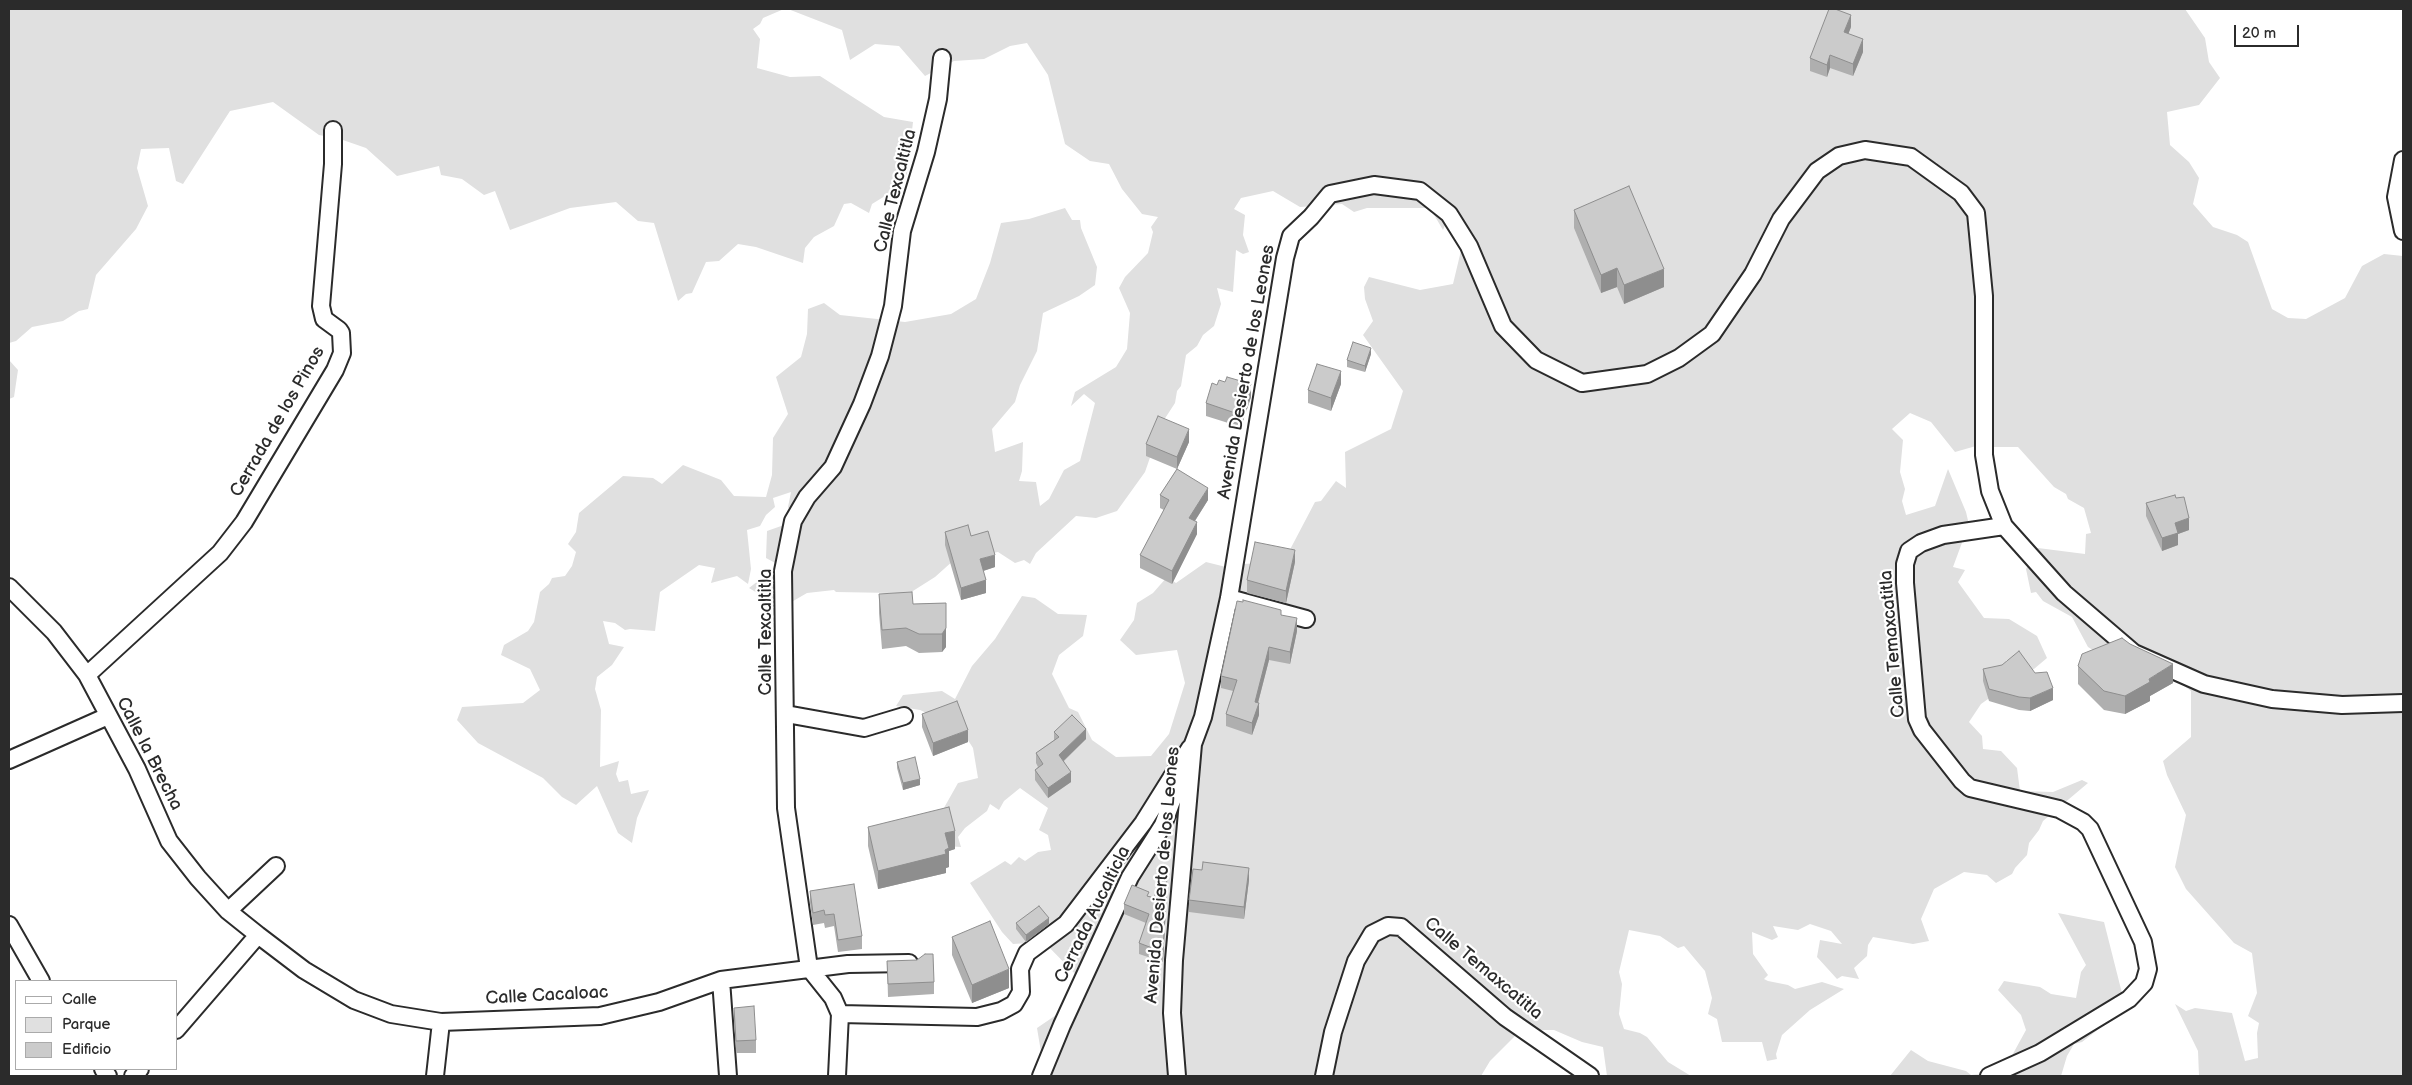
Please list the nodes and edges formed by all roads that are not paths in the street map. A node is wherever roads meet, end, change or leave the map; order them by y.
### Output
1 (942, 58) dead end
2 (333, 130) dead end
3 (2403, 160) edge
4 (2403, 232) edge
5 (2004, 526) junction
6 (9, 587) edge
7 (1230, 598) junction
8 (1306, 619) dead end
9 (86, 675) junction
10 (2403, 702) edge
11 (786, 714) junction
12 (108, 716) junction
13 (904, 716) dead end
14 (1193, 744) junction
15 (9, 760) edge
16 (276, 866) dead end
17 (228, 911) junction
18 (9, 925) edge
19 (258, 935) junction
20 (916, 963) edge
21 (809, 968) junction
22 (40, 980) edge
23 (721, 980) junction
24 (840, 1014) junction
25 (441, 1022) junction
26 (178, 1028) edge
27 (435, 1076) edge
28 (728, 1076) edge
29 (837, 1076) edge
30 (1041, 1076) edge
31 (1177, 1076) edge
32 (1324, 1076) edge
33 (1590, 1076) edge
34 (1989, 1076) edge

1 - 11 street, Calle Texcaltitla
2 - 9 street, Cerrada de los Pinos
3 - 4 street
5 - 7 street, Avenida Desierto de los Leones
5 - 10 street, Avenida Desierto de los Leones
5 - 34 street, Calle Temaxcatitla
6 - 9 street, Calle la Brecha
7 - 8 street
7 - 14 street, Avenida Desierto de los Leones
9 - 12 street, Calle la Brecha
11 - 13 street
11 - 21 street, Calle Texcaltitla
12 - 15 street
12 - 17 street, Calle la Brecha
14 - 24 street
14 - 30 street, Cerrada Aucalticla
14 - 31 street, Avenida Desierto de los Leones
16 - 17 street
17 - 19 street, Calle la Brecha
18 - 22 street
19 - 25 street, Calle Cacaloac
19 - 26 street
20 - 21 street, Calle Cacaloac
21 - 23 street, Calle Cacaloac
21 - 24 street, Calle Texcaltitla
23 - 25 street, Calle Cacaloac
23 - 28 street
24 - 29 street
25 - 27 street
32 - 33 street, Calle Temaxcatitla

